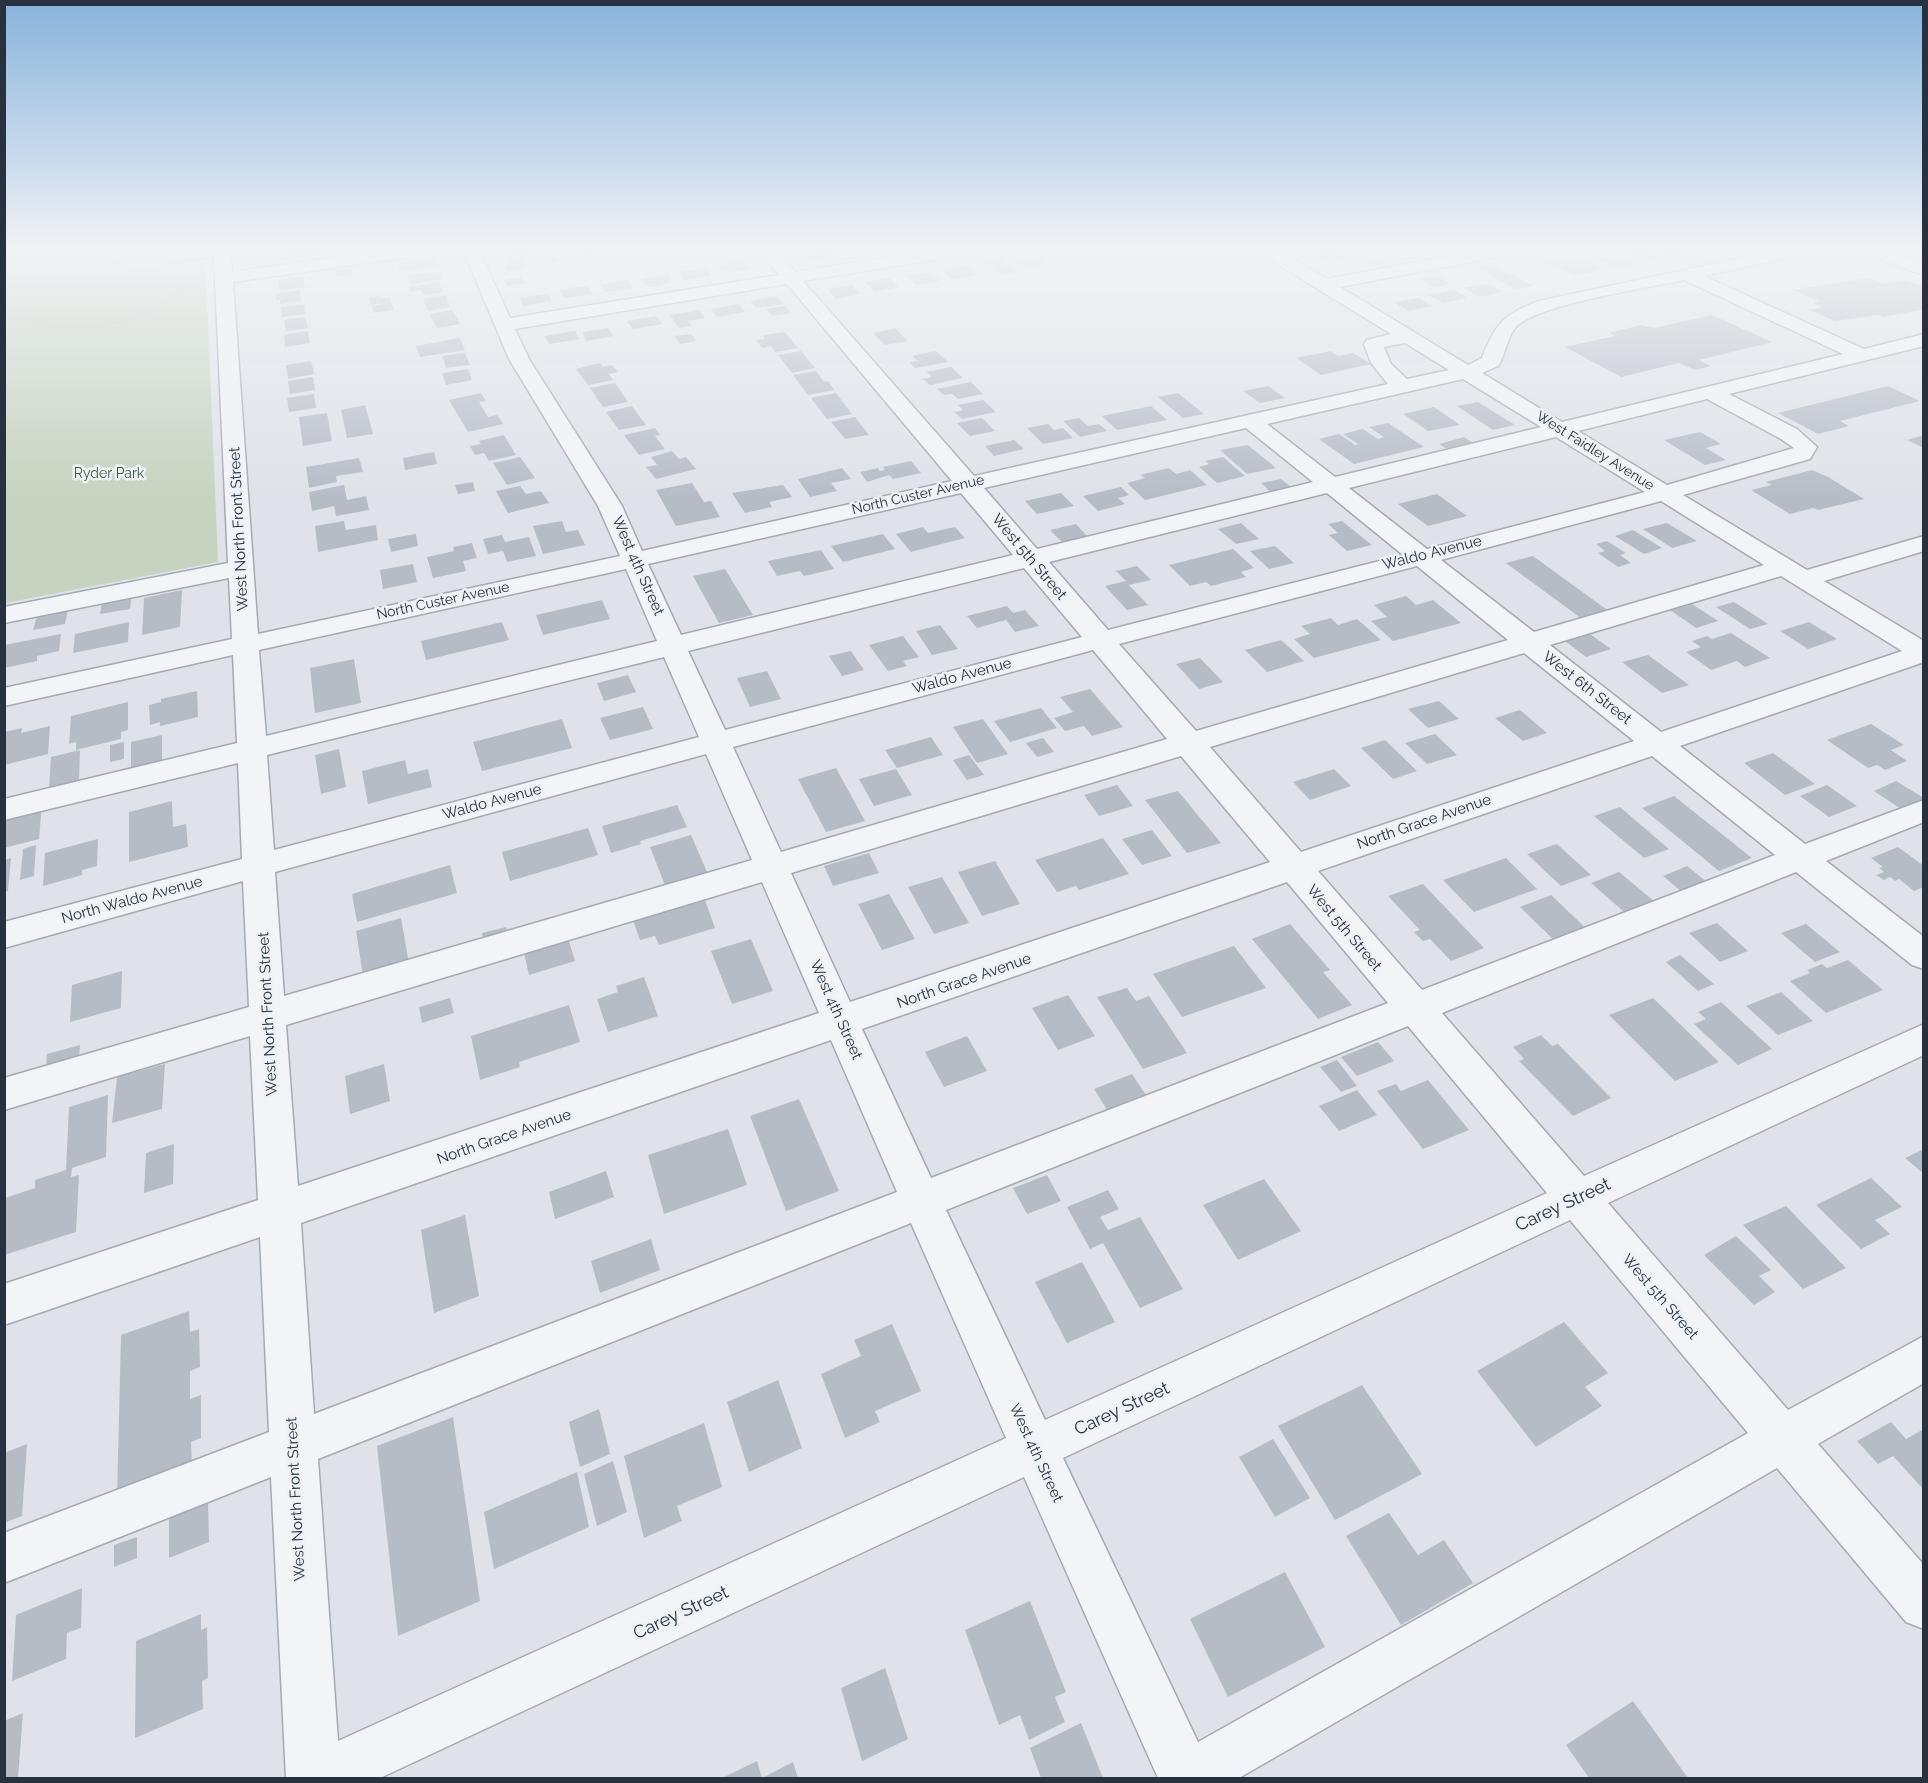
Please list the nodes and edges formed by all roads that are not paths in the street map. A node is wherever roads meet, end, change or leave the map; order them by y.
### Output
1 (227, 333) edge
2 (507, 333) edge
3 (838, 333) edge
4 (1403, 333) edge
5 (1501, 333) edge
6 (1814, 333) edge
7 (1408, 336) junction
8 (1923, 340) edge
9 (1861, 355) junction
10 (1467, 372) junction
11 (1403, 386) junction
12 (1709, 392) junction
13 (1250, 421) junction
14 (1560, 429) junction
15 (966, 484) junction
16 (1331, 485) junction
17 (1666, 494) junction
18 (1923, 543) edge
19 (1420, 556) junction
20 (1030, 558) junction
21 (634, 560) junction
22 (241, 568) junction
23 (1794, 573) junction
24 (4, 615) edge
25 (1099, 640) junction
26 (1529, 642) junction
27 (246, 644) junction
28 (674, 645) junction
29 (1923, 653) edge
30 (4, 698) edge
31 (717, 741) junction
32 (1187, 743) junction
33 (1656, 743) junction
34 (252, 748) junction
35 (4, 810) edge
36 (1923, 810) edge
37 (1801, 858) junction
38 (259, 865) junction
39 (772, 866) junction
40 (1292, 868) junction
41 (4, 935) edge
42 (1923, 956) edge
43 (1413, 1009) junction
44 (268, 1015) junction
45 (842, 1023) junction
46 (1923, 1038) edge
47 (4, 1094) edge
48 (1576, 1199) junction
49 (921, 1201) junction
50 (280, 1213) junction
51 (4, 1305) edge
52 (1923, 1358) edge
53 (1782, 1439) junction
54 (293, 1445) junction
55 (1035, 1450) junction
56 (4, 1558) edge
57 (1923, 1604) edge
58 (313, 1779) edge
59 (320, 1779) edge
60 (1187, 1779) edge

1 - 22 street, West North Front Street
2 - 21 street, West 4th Street
3 - 15 street, West 5th Street
4 - 7 street, West Faidley Avenue
5 - 10 street, North Custer Avenue
6 - 9 street
7 - 10 street, West Faidley Avenue
7 - 11 street
8 - 9 street
9 - 12 street
10 - 11 street, North Custer Avenue
10 - 14 street, West Faidley Avenue
11 - 13 street, North Custer Avenue
12 - 14 street
12 - 17 street, Waldo Avenue
13 - 15 street, North Custer Avenue
13 - 16 street, West 6th Street
14 - 16 street
14 - 17 street, West Faidley Avenue
15 - 20 street, West 5th Street
15 - 21 street, North Custer Avenue
16 - 19 street, West 6th Street
16 - 20 street
17 - 19 street, Waldo Avenue
17 - 23 street, West Faidley Avenue
18 - 23 street
19 - 25 street, Waldo Avenue
19 - 26 street, West 6th Street
20 - 25 street, West 5th Street
20 - 28 street
21 - 27 street, North Custer Avenue
21 - 28 street, West 4th Street
22 - 24 street
22 - 27 street, West North Front Street
23 - 26 street
23 - 29 street, West Faidley Avenue
25 - 31 street, Waldo Avenue
25 - 32 street, West 5th Street
26 - 32 street
26 - 33 street, West 6th Street
27 - 30 street, North Custer Avenue
27 - 34 street, West North Front Street
28 - 31 street, West 4th Street
28 - 34 street
29 - 33 street, North Grace Avenue
31 - 38 street, Waldo Avenue
31 - 39 street, West 4th Street
32 - 39 street
32 - 40 street, West 5th Street
33 - 37 street, West 6th Street
33 - 40 street, North Grace Avenue
34 - 35 street
34 - 38 street, West North Front Street
36 - 37 street
37 - 42 street, West 6th Street
37 - 43 street
38 - 41 street, North Waldo Avenue
38 - 44 street, West North Front Street
39 - 44 street
39 - 45 street, West 4th Street
40 - 43 street, West 5th Street
40 - 45 street, North Grace Avenue
43 - 48 street, West 5th Street
43 - 49 street
44 - 47 street
44 - 50 street, West North Front Street
45 - 49 street, West 4th Street
45 - 50 street, North Grace Avenue
46 - 48 street, Carey Street
48 - 53 street, West 5th Street
48 - 55 street, Carey Street
49 - 54 street
49 - 55 street, West 4th Street
50 - 51 street, North Grace Avenue
50 - 54 street, West North Front Street
52 - 53 street
53 - 57 street, West 5th Street
53 - 60 street
54 - 56 street
54 - 58 street, West North Front Street
55 - 59 street, Carey Street
55 - 60 street, West 4th Street

